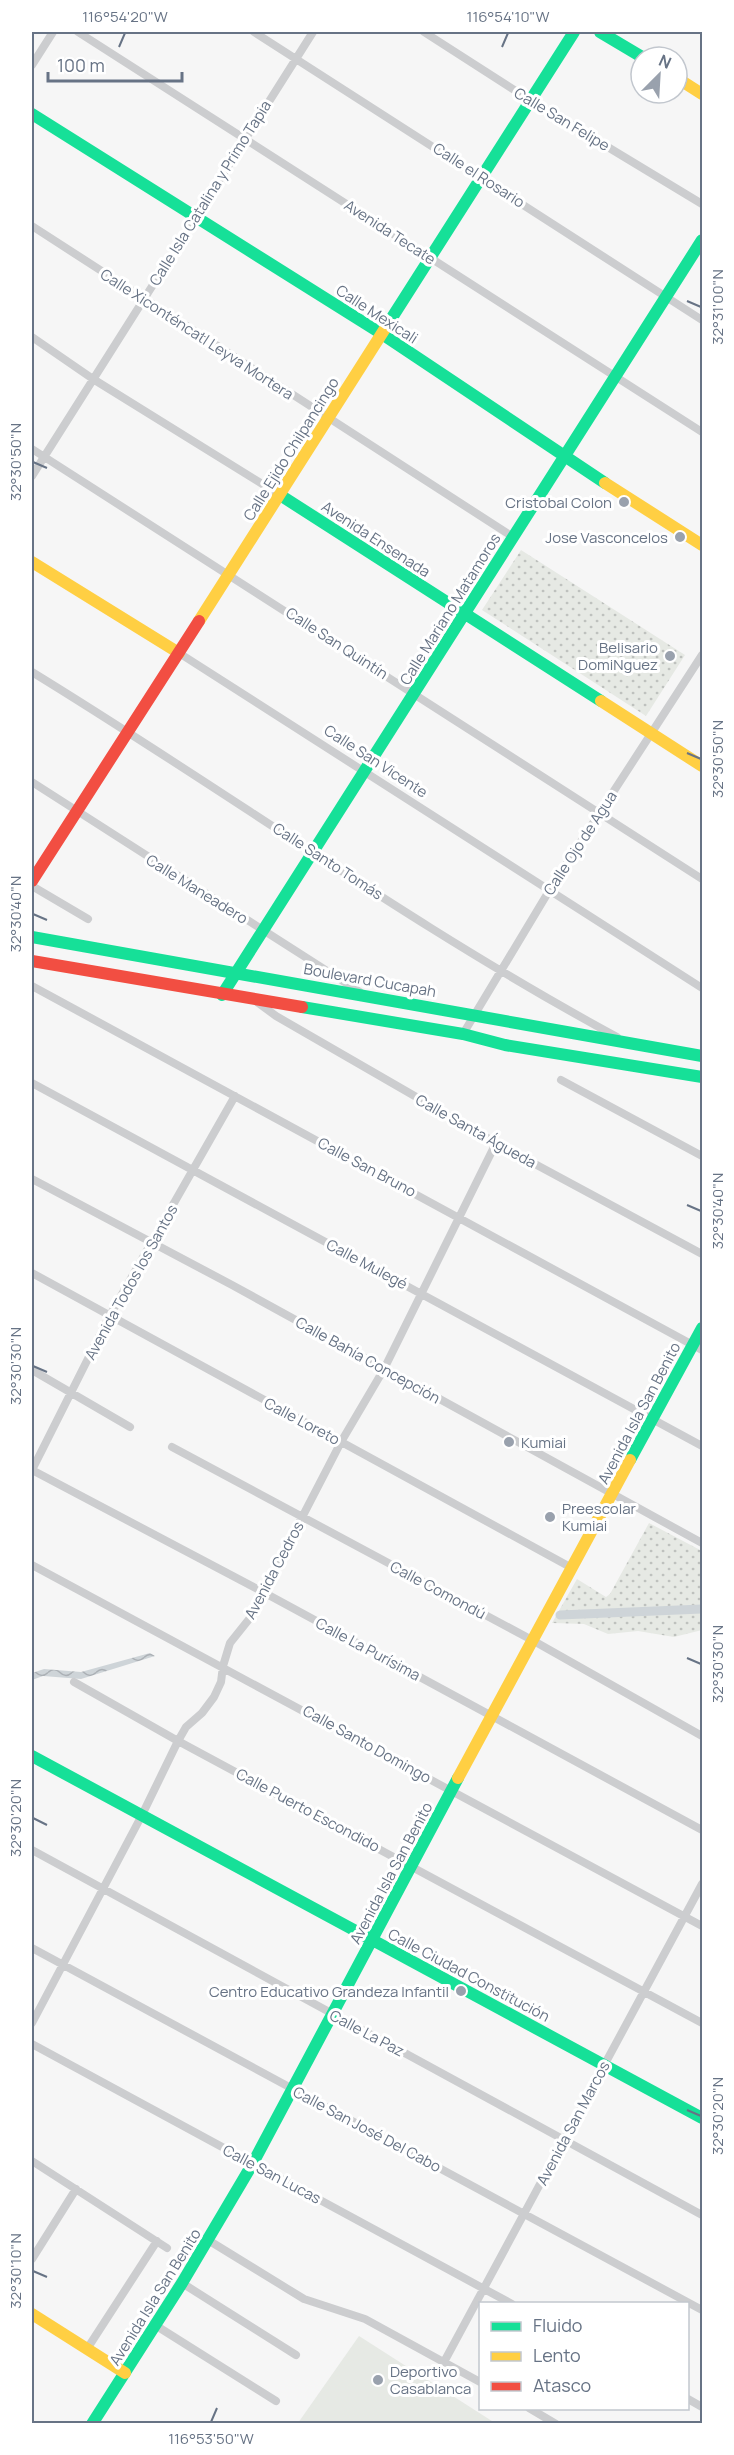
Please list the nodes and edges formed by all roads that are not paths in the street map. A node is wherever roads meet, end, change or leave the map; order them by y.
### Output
1 (53, 32) edge
2 (78, 32) edge
3 (254, 32) edge
4 (313, 32) edge
5 (424, 32) edge
6 (574, 32) edge
7 (600, 32) edge
8 (629, 49) edge
9 (295, 59) junction
10 (32, 65) edge
11 (689, 86) edge
12 (702, 94) edge
13 (530, 100) junction
14 (32, 114) edge
15 (245, 139) junction
16 (482, 177) junction
17 (702, 204) edge
18 (195, 217) junction
19 (32, 226) edge
20 (702, 240) edge
21 (430, 257) junction
22 (666, 297) junction
23 (144, 299) junction
24 (702, 320) edge
25 (382, 334) junction
26 (32, 337) edge
27 (616, 377) junction
28 (93, 379) junction
29 (328, 419) junction
30 (702, 432) edge
31 (32, 449) edge
32 (44, 457) junction
33 (565, 457) junction
34 (32, 476) edge
35 (280, 495) junction
36 (513, 537) junction
37 (702, 545) edge
38 (32, 562) edge
39 (229, 574) junction
40 (465, 614) junction
41 (179, 653) junction
42 (702, 655) edge
43 (32, 672) edge
44 (415, 693) junction
45 (129, 731) junction
46 (651, 734) junction
47 (702, 766) edge
48 (365, 771) junction
49 (32, 782) edge
50 (600, 812) junction
51 (77, 813) junction
52 (313, 853) junction
53 (702, 879) edge
54 (32, 880) edge
55 (32, 886) edge
56 (549, 891) junction
57 (88, 919) dead end
58 (263, 931) junction
59 (32, 937) edge
60 (32, 961) edge
61 (237, 972) junction
62 (501, 972) junction
63 (32, 986) edge
64 (702, 988) edge
65 (363, 994) junction
66 (222, 995) junction
67 (254, 1000) junction
68 (476, 1014) junction
69 (513, 1022) junction
70 (463, 1034) junction
71 (628, 1043) junction
72 (505, 1045) junction
73 (702, 1056) edge
74 (702, 1077) edge
75 (561, 1080) dead end
76 (32, 1083) edge
77 (235, 1096) junction
78 (496, 1143) junction
79 (702, 1156) edge
80 (193, 1172) junction
81 (32, 1179) edge
82 (461, 1218) junction
83 (153, 1244) junction
84 (702, 1254) edge
85 (32, 1273) edge
86 (422, 1293) junction
87 (110, 1317) junction
88 (702, 1328) edge
89 (698, 1347) edge
90 (384, 1369) junction
91 (32, 1370) edge
92 (71, 1392) junction
93 (653, 1419) junction
94 (129, 1427) dead end
95 (341, 1442) junction
96 (702, 1446) edge
97 (172, 1447) dead end
98 (32, 1470) edge
99 (612, 1494) junction
100 (303, 1518) junction
101 (702, 1543) edge
102 (32, 1564) edge
103 (572, 1568) junction
104 (263, 1592) junction
105 (532, 1640) junction
106 (223, 1666) junction
107 (74, 1682) dead end
108 (493, 1717) junction
109 (702, 1736) edge
110 (178, 1741) junction
111 (32, 1756) edge
112 (453, 1791) junction
113 (142, 1815) junction
114 (702, 1830) edge
115 (32, 1850) edge
116 (412, 1866) junction
117 (702, 1884) edge
118 (103, 1889) junction
119 (685, 1916) junction
120 (702, 1926) edge
121 (372, 1940) junction
122 (32, 1948) edge
123 (62, 1965) junction
124 (644, 1992) junction
125 (332, 2015) junction
126 (32, 2023) edge
127 (702, 2023) edge
128 (32, 2044) edge
129 (604, 2065) junction
130 (293, 2089) junction
131 (702, 2118) edge
132 (564, 2140) junction
133 (32, 2162) edge
134 (253, 2163) junction
135 (76, 2190) junction
136 (524, 2214) junction
137 (702, 2215) edge
138 (157, 2241) junction
139 (208, 2241) junction
140 (167, 2248) dead end
141 (32, 2259) edge
142 (182, 2283) junction
143 (483, 2288) junction
144 (508, 2302) edge
145 (687, 2302) edge
146 (32, 2314) edge
147 (155, 2325) junction
148 (87, 2349) junction
149 (296, 2355) dead end
150 (444, 2361) junction
151 (125, 2373) junction
152 (479, 2381) edge
153 (276, 2401) dead end
154 (531, 2410) edge
155 (92, 2424) edge
156 (556, 2424) edge

1 - 10 street
2 - 15 street, Avenida Tecate
3 - 9 street, Calle el Rosario
4 - 9 street, Calle Isla Catalina y Primo Tapia
5 - 13 street, Calle San Felipe
6 - 13 street, Calle Ejido Chilpancingo
7 - 8 street
9 - 15 street, Calle Isla Catalina y Primo Tapia
9 - 16 street, Calle el Rosario
11 - 12 street
13 - 16 street, Calle Ejido Chilpancingo
13 - 17 street, Calle San Felipe
14 - 18 street, Calle Mexicali
15 - 18 street, Calle Isla Catalina y Primo Tapia
15 - 21 street, Avenida Tecate
16 - 21 street, Calle Ejido Chilpancingo
16 - 22 street, Calle el Rosario
18 - 23 street, Calle Isla Catalina y Primo Tapia
18 - 25 street, Calle Mexicali
19 - 23 street, Calle Xiconténcatl Leyva Mortera
20 - 22 street, Calle Mariano Matamoros
21 - 25 street, Calle Ejido Chilpancingo
21 - 27 street, Avenida Tecate
22 - 24 street, Calle el Rosario
22 - 27 street, Calle Mariano Matamoros
23 - 28 street, Calle Isla Catalina y Primo Tapia
23 - 29 street, Calle Xiconténcatl Leyva Mortera
25 - 29 street, Calle Ejido Chilpancingo
25 - 33 street, Calle Mexicali
26 - 28 street, Avenida Ensenada
27 - 30 street, Avenida Tecate
27 - 33 street, Calle Mariano Matamoros
28 - 32 street, Calle Isla Catalina y Primo Tapia
28 - 35 street, Avenida Ensenada
29 - 35 street, Calle Ejido Chilpancingo
29 - 36 street, Calle Xiconténcatl Leyva Mortera
31 - 32 street, Calle San Quintín
32 - 34 street, Calle Isla Catalina y Primo Tapia
32 - 39 street, Calle San Quintín
33 - 36 street, Calle Mariano Matamoros
33 - 37 street, Calle Mexicali
35 - 39 street, Calle Ejido Chilpancingo
35 - 40 street, Avenida Ensenada
36 - 40 street, Calle Mariano Matamoros
38 - 41 street, Calle San Vicente
39 - 41 street, Calle Ejido Chilpancingo
39 - 44 street, Calle San Quintín
40 - 44 street, Calle Mariano Matamoros
40 - 46 street, Avenida Ensenada
41 - 45 street, Calle Ejido Chilpancingo
41 - 48 street, Calle San Vicente
42 - 46 street, Calle Ojo de Agua
43 - 45 street, Calle Santo Tomás
44 - 48 street, Calle Mariano Matamoros
44 - 50 street, Calle San Quintín
45 - 51 street, Calle Ejido Chilpancingo
45 - 52 street, Calle Santo Tomás
46 - 47 street, Avenida Ensenada
46 - 50 street, Calle Ojo de Agua
48 - 52 street, Calle Mariano Matamoros
48 - 56 street, Calle San Vicente
49 - 51 street, Calle Maneadero
50 - 53 street, Calle San Quintín
50 - 56 street, Calle Ojo de Agua
51 - 54 street, Calle Ejido Chilpancingo
51 - 58 street, Calle Maneadero
52 - 58 street, Calle Mariano Matamoros
52 - 62 street, Calle Santo Tomás
55 - 57 street
56 - 62 street, Calle Ojo de Agua
56 - 64 street, Calle San Vicente
58 - 61 street, Calle Mariano Matamoros
58 - 65 street, Calle Maneadero
59 - 61 street, Boulevard Cucapah
60 - 66 street
61 - 65 street, Boulevard Cucapah
61 - 66 street, Calle Mariano Matamoros
62 - 68 street, Calle Ojo de Agua
62 - 71 street, Calle Santo Tomás
63 - 77 street, Calle San Bruno
65 - 68 street, Boulevard Cucapah
66 - 67 street
67 - 70 street
67 - 78 street, Calle Santa Águeda
68 - 69 street, Boulevard Cucapah
68 - 70 street, Calle Ojo de Agua
69 - 71 street, Boulevard Cucapah
69 - 72 street
70 - 72 street
71 - 73 street, Boulevard Cucapah
72 - 74 street
75 - 79 street
76 - 80 street, Calle Mulegé
77 - 80 street, Avenida Todos los Santos
77 - 82 street, Calle San Bruno
78 - 82 street, Avenida Cedros
78 - 84 street, Calle Santa Águeda
80 - 83 street, Avenida Todos los Santos
80 - 86 street, Calle Mulegé
81 - 83 street, Calle Bahía Concepción
82 - 86 street, Avenida Cedros
82 - 89 street, Calle San Bruno
83 - 87 street, Avenida Todos los Santos
83 - 90 street, Calle Bahía Concepción
85 - 87 street, Calle Loreto
86 - 90 street, Avenida Cedros
86 - 93 street, Calle Mulegé
87 - 92 street, Avenida Todos los Santos
87 - 95 street, Calle Loreto
88 - 89 street, Avenida Isla San Benito
89 - 93 street, Avenida Isla San Benito
90 - 95 street, Avenida Cedros
90 - 99 street, Calle Bahía Concepción
91 - 92 street
92 - 94 street
92 - 98 street, Avenida Todos los Santos
93 - 96 street, Calle Mulegé
93 - 99 street, Avenida Isla San Benito
95 - 100 street, Avenida Cedros
95 - 103 street, Calle Loreto
97 - 100 street, Calle Comondú
98 - 104 street, Calle La Purísima
99 - 101 street, Calle Bahía Concepción
99 - 103 street, Avenida Isla San Benito
100 - 104 street, Avenida Cedros
100 - 105 street, Calle Comondú
102 - 106 street, Calle Santo Domingo
103 - 105 street, Avenida Isla San Benito
104 - 106 street, Avenida Cedros
104 - 108 street, Calle La Purísima
105 - 108 street, Avenida Isla San Benito
105 - 109 street, Calle Comondú
106 - 110 street, Avenida Cedros
106 - 112 street, Calle Santo Domingo
107 - 110 street, Calle Puerto Escondido
108 - 112 street, Avenida Isla San Benito
108 - 114 street, Calle La Purísima
110 - 113 street, Avenida Cedros
110 - 116 street, Calle Puerto Escondido
111 - 113 street, Calle Ciudad Constitución
112 - 116 street, Avenida Isla San Benito
112 - 119 street, Calle Santo Domingo
113 - 118 street, Avenida Cedros
113 - 121 street, Calle Ciudad Constitución
115 - 118 street, Calle La Paz
116 - 121 street, Avenida Isla San Benito
116 - 124 street, Calle Puerto Escondido
117 - 119 street, Avenida San Marcos
118 - 123 street, Avenida Cedros
118 - 125 street, Calle La Paz
119 - 120 street, Calle Santo Domingo
119 - 124 street, Avenida San Marcos
121 - 125 street, Avenida Isla San Benito
121 - 129 street, Calle Ciudad Constitución
122 - 123 street, Calle San José Del Cabo
123 - 126 street, Avenida Cedros
123 - 130 street, Calle San José Del Cabo
124 - 127 street, Calle Puerto Escondido
124 - 129 street, Avenida San Marcos
125 - 130 street, Avenida Isla San Benito
125 - 132 street, Calle La Paz
128 - 134 street, Calle San Lucas
129 - 131 street, Calle Ciudad Constitución
129 - 132 street, Avenida San Marcos
130 - 134 street, Avenida Isla San Benito
130 - 136 street, Calle San José Del Cabo
132 - 136 street, Avenida San Marcos
132 - 137 street, Calle La Paz
133 - 135 street
134 - 139 street, Avenida Isla San Benito
134 - 143 street, Calle San Lucas
135 - 138 street
135 - 141 street
136 - 143 street, Avenida San Marcos
136 - 145 street, Calle San José Del Cabo
138 - 140 street
138 - 148 street
139 - 142 street, Avenida Isla San Benito
139 - 150 street
142 - 147 street, Avenida Isla San Benito
142 - 149 street
143 - 144 street, Calle San Lucas
143 - 150 street, Avenida San Marcos
146 - 148 street
147 - 151 street, Avenida Isla San Benito
147 - 153 street
148 - 151 street
150 - 152 street
151 - 155 street, Avenida Isla San Benito
154 - 156 street

